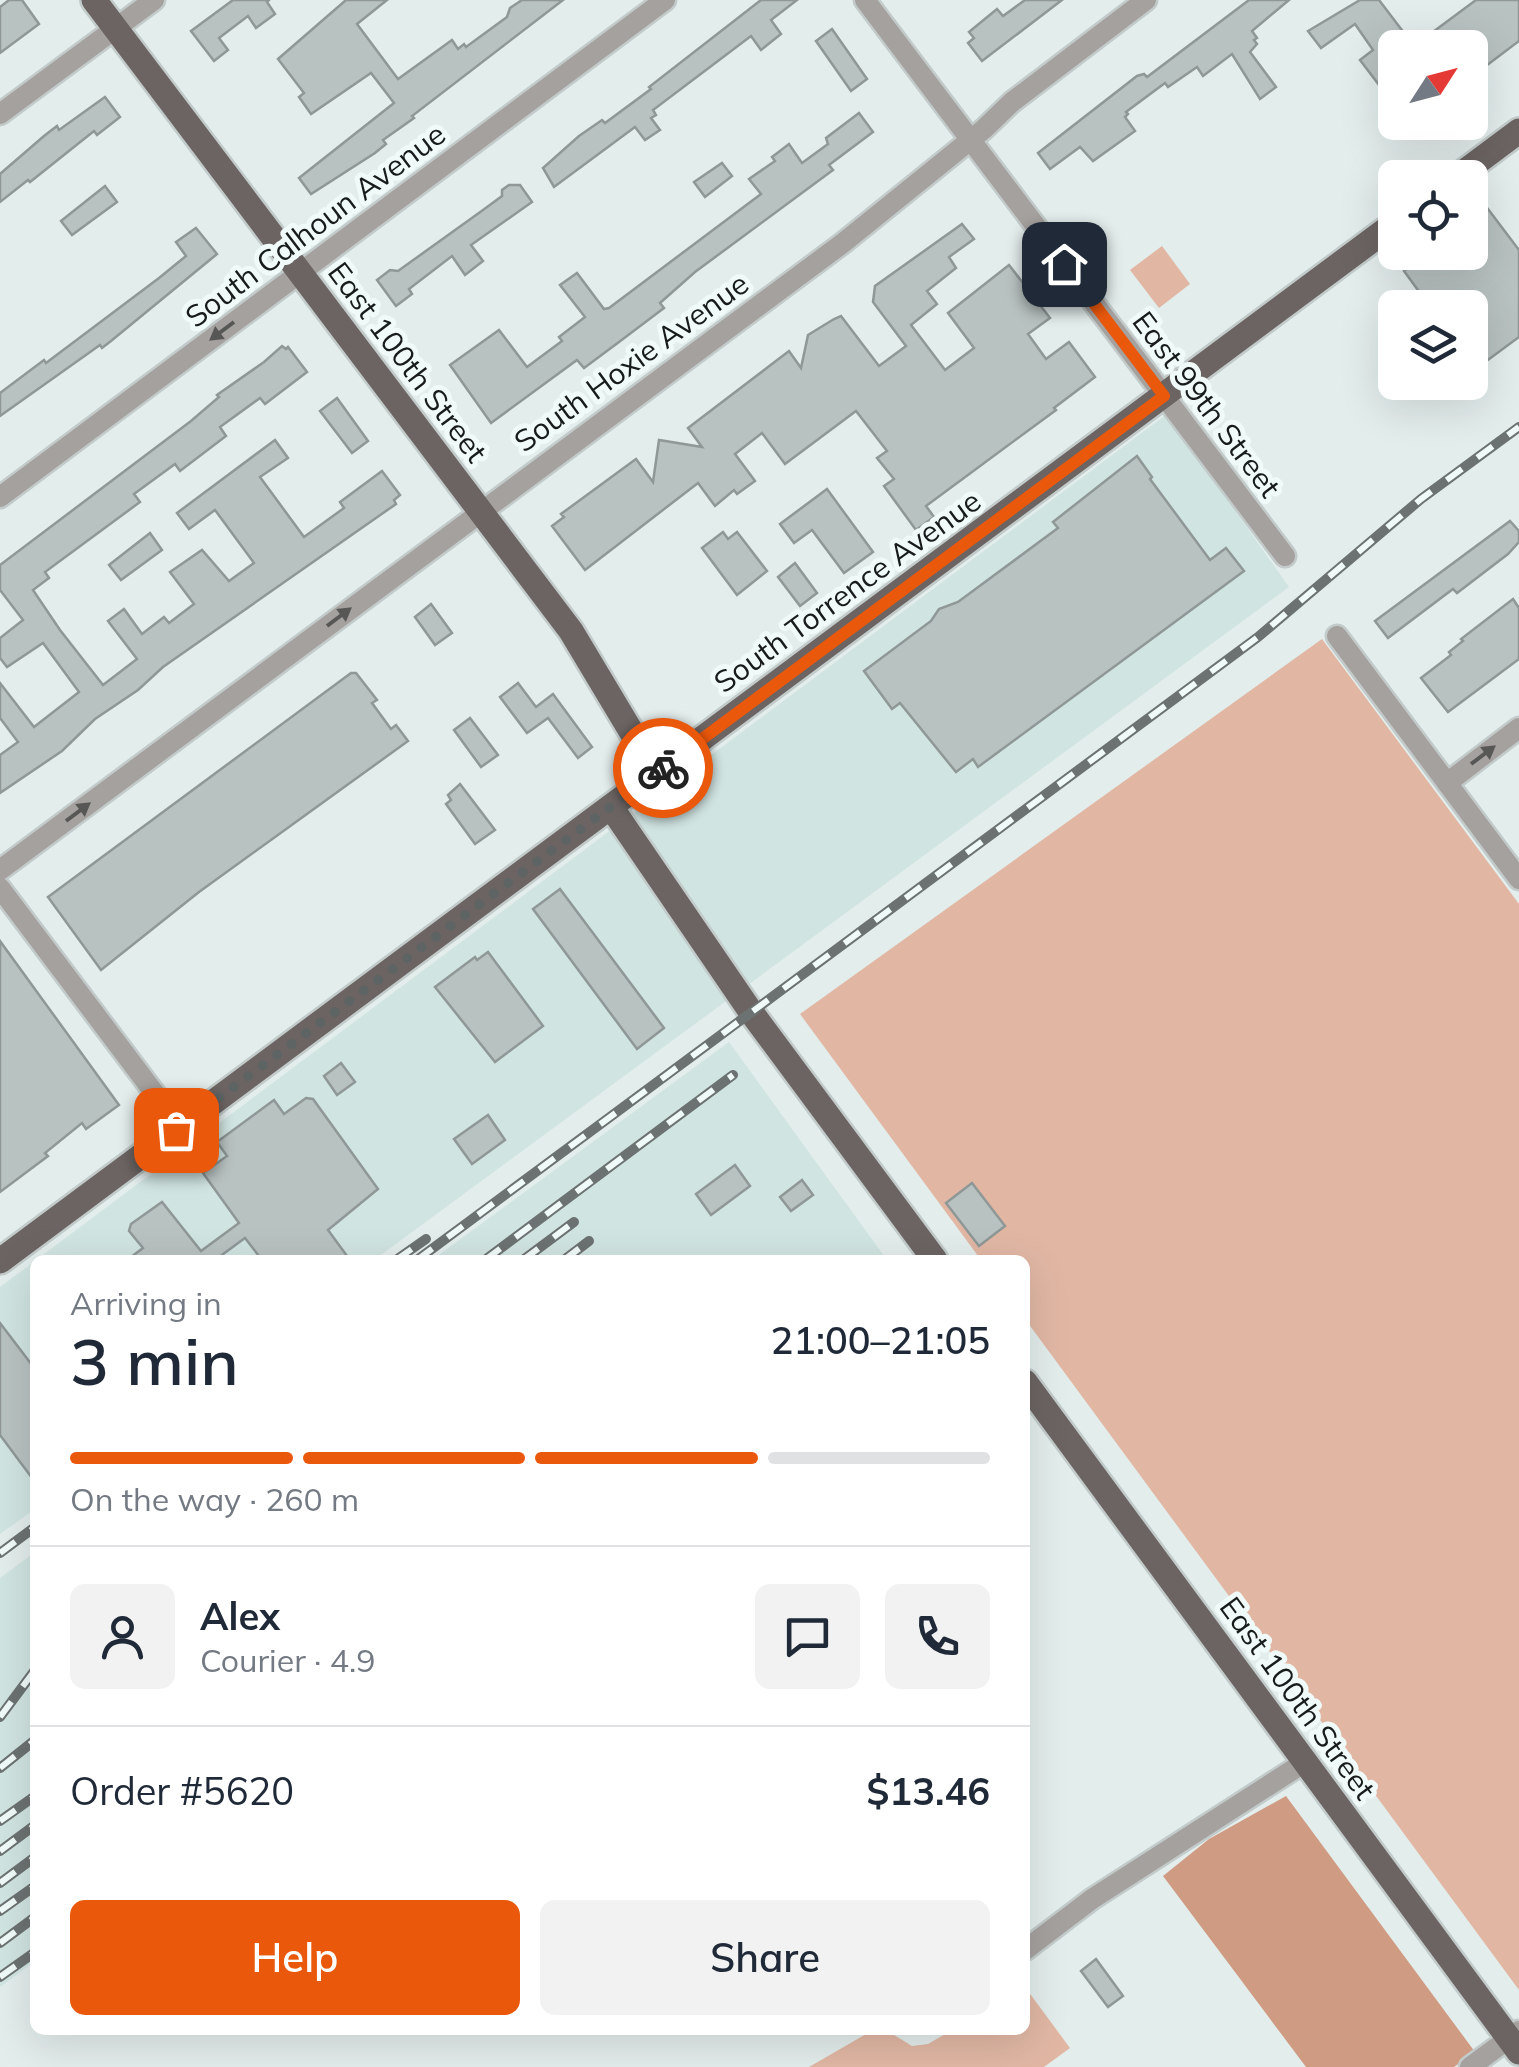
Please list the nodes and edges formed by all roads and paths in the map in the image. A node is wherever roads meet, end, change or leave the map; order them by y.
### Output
1 (94, 0) edge
2 (154, 0) edge
3 (665, 0) edge
4 (865, 0) edge
5 (1146, 0) edge
6 (116, 28) junction
7 (0, 114) edge
8 (1519, 130) edge
9 (970, 140) junction
10 (1480, 160) edge
11 (1378, 237) edge
12 (300, 273) junction
13 (1164, 396) junction
14 (0, 496) edge
15 (480, 512) junction
16 (1285, 556) dead end
17 (1337, 636) dead end
18 (1519, 728) edge
19 (656, 772) junction
20 (1447, 782) junction
21 (611, 807) junction
22 (0, 870) edge
23 (1519, 879) edge
24 (0, 888) edge
25 (180, 1127) junction
26 (931, 1255) edge
27 (0, 1262) edge
28 (1030, 1389) edge
29 (1304, 1762) junction
30 (1030, 1946) edge
31 (1516, 2040) edge
32 (1470, 2067) edge

1 - 6 main road, East 100th Street
2 - 6 street
3 - 12 street, South Calhoun Avenue
4 - 9 street, East 99th Street
5 - 9 street, South Hoxie Avenue
6 - 7 street
6 - 12 main road, East 100th Street
8 - 10 main road
9 - 13 street, East 99th Street
9 - 15 street, South Hoxie Avenue
11 - 13 main road, South Torrence Avenue
12 -> 14 street, South Calhoun Avenue
12 - 15 main road, East 100th Street
13 - 16 street, East 99th Street
13 - 19 main road, South Torrence Avenue
15 - 19 main road, East 100th Street
22 -> 15 street, South Hoxie Avenue
17 - 20 street
20 -> 18 street
19 - 21 main road, South Torrence Avenue
20 - 23 street
21 - 25 main road, South Torrence Avenue
21 - 26 main road
24 - 25 street
25 - 27 main road, South Torrence Avenue
28 - 29 main road, East 100th Street
29 - 30 street
29 - 31 main road, East 100th Street
31 - 32 street

